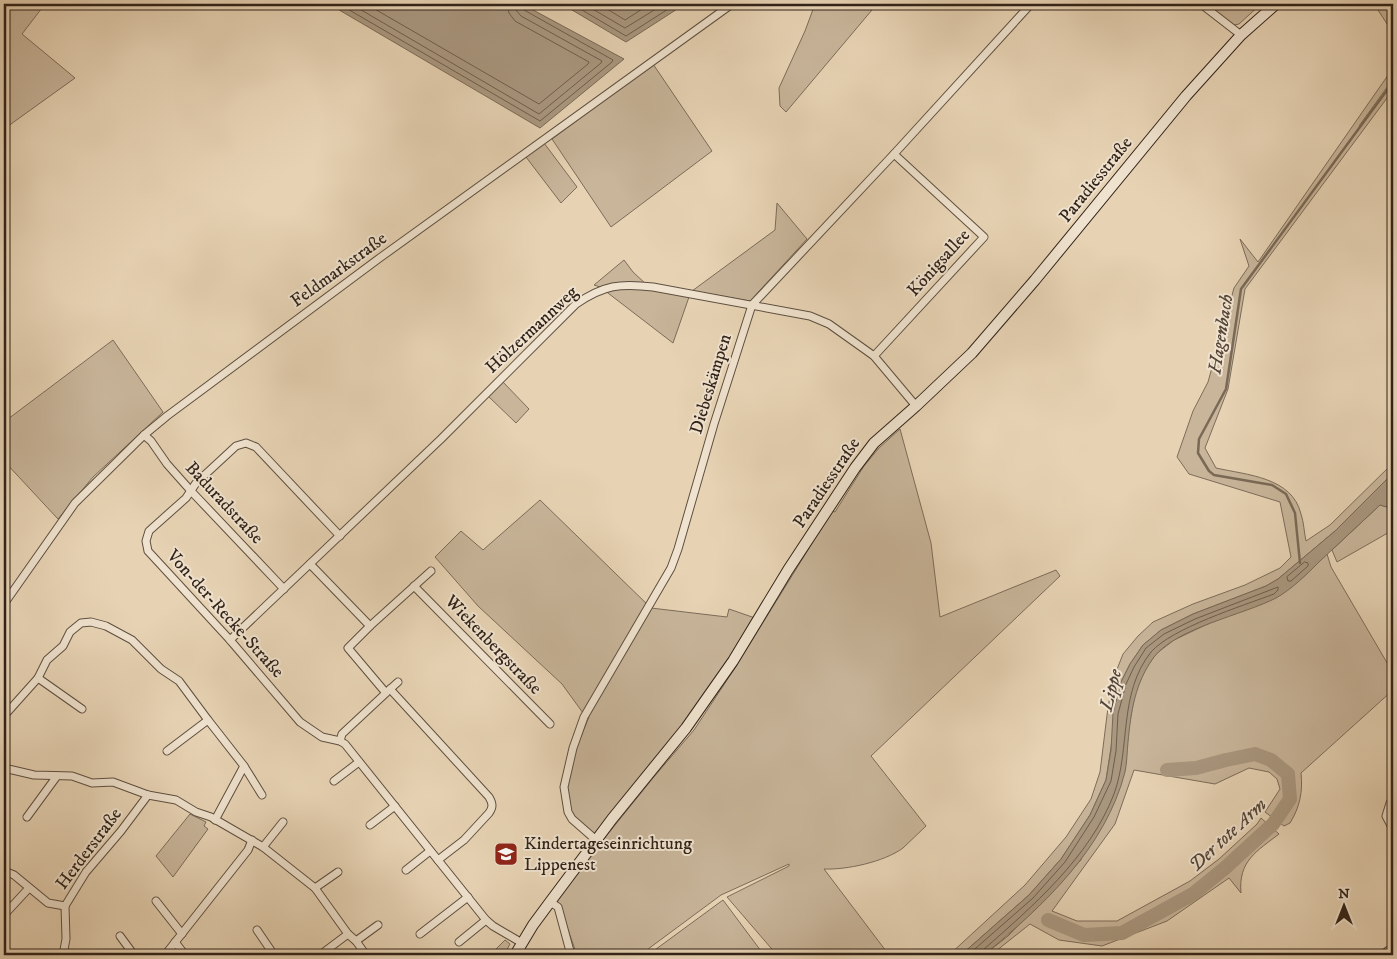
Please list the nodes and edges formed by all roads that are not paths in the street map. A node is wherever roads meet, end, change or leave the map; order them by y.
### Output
1 (732, 4) edge
2 (1031, 4) edge
3 (1201, 4) edge
4 (1276, 4) edge
5 (1241, 35) junction
6 (894, 154) junction
7 (752, 305) junction
8 (874, 356) junction
9 (916, 406) junction
10 (144, 436) junction
11 (191, 491) junction
12 (340, 536) junction
13 (310, 564) junction
14 (431, 571) dead end
15 (414, 586) junction
16 (284, 589) junction
17 (4, 604) edge
18 (370, 626) junction
19 (230, 640) junction
20 (38, 678) junction
21 (398, 682) dead end
22 (388, 691) junction
23 (82, 709) dead end
24 (4, 716) edge
25 (208, 720) junction
26 (550, 724) dead end
27 (340, 741) junction
28 (167, 751) dead end
29 (359, 762) junction
30 (244, 766) junction
31 (4, 768) edge
32 (57, 776) junction
33 (334, 781) dead end
34 (148, 795) junction
35 (262, 795) dead end
36 (1393, 802) edge
37 (395, 806) junction
38 (27, 817) dead end
39 (215, 820) junction
40 (283, 822) dead end
41 (370, 826) dead end
42 (1393, 829) edge
43 (252, 840) junction
44 (596, 840) junction
45 (263, 847) junction
46 (430, 851) junction
47 (438, 860) junction
48 (4, 870) edge
49 (406, 870) dead end
50 (338, 872) dead end
51 (28, 888) junction
52 (315, 888) junction
53 (468, 897) junction
54 (156, 901) dead end
55 (550, 902) junction
56 (66, 906) junction
57 (4, 915) edge
58 (486, 920) junction
59 (378, 925) dead end
60 (257, 930) dead end
61 (182, 934) junction
62 (348, 934) junction
63 (420, 934) dead end
64 (120, 936) dead end
65 (356, 941) junction
66 (175, 942) junction
67 (460, 942) dead end
68 (522, 944) junction
69 (1393, 947) edge
70 (63, 955) edge
71 (134, 955) edge
72 (165, 955) edge
73 (185, 955) edge
74 (274, 955) edge
75 (320, 955) edge
76 (366, 955) edge
77 (515, 955) edge
78 (571, 955) edge
79 (1382, 955) edge

1 - 10 street, Feldmarkstraße
2 - 6 street, Diebeskämpen
3 - 5 street
4 - 5 main road, Paradiesstraße
5 - 9 main road, Paradiesstraße
6 - 7 street, Diebeskämpen
6 - 8 street, Königsallee
7 - 8 street, Hölzermannweg
7 - 12 street, Hölzermannweg
7 - 44 street, Diebeskämpen
8 - 9 street, Hölzermannweg
9 - 44 main road, Paradiesstraße
10 - 11 street, Baduradstraße
10 - 17 street, Feldmarkstraße
11 - 12 street
11 - 16 street, Baduradstraße
11 - 19 street, Von-der-Recke-Straße
12 - 13 street, Hölzermannweg
13 - 16 street, Hölzermannweg
13 - 18 street
14 - 15 street
15 - 18 street
15 - 26 street, Wiekenbergstraße
16 - 19 street, Hölzermannweg
18 - 22 street
19 - 27 street, Von-der-Recke-Straße
20 - 23 street
20 - 24 street
20 - 25 street
21 - 22 street
22 - 27 street
22 - 47 street
25 - 28 street
25 - 30 street
27 - 29 street, Von-der-Recke-Straße
29 - 33 street
29 - 37 street, Von-der-Recke-Straße
30 - 35 street
30 - 39 street
31 - 32 street
32 - 34 street
32 - 38 street
34 - 39 street
34 - 56 street, Herderstraße
36 - 42 street
37 - 41 street
37 - 46 street, Von-der-Recke-Straße
39 - 43 street
40 - 45 street
43 - 45 street
43 - 61 street
44 - 55 main road, Paradiesstraße
45 - 52 street
46 - 47 street, Von-der-Recke-Straße
46 - 49 street
47 - 53 street, Von-der-Recke-Straße
48 - 51 street
50 - 52 street
51 - 56 street
51 - 57 street
52 - 62 street
53 - 58 street, Von-der-Recke-Straße
53 - 63 street
54 - 61 street
55 - 68 main road, Paradiesstraße
55 - 78 street
56 - 70 street, Herderstraße
58 - 67 street
58 - 68 street, Von-der-Recke-Straße
59 - 65 street
60 - 74 street
61 - 66 street
62 - 65 street
62 - 75 street
64 - 71 street
65 - 76 street
66 - 72 street
66 - 73 street
68 - 77 main road, Paradiesstraße
69 - 79 street

